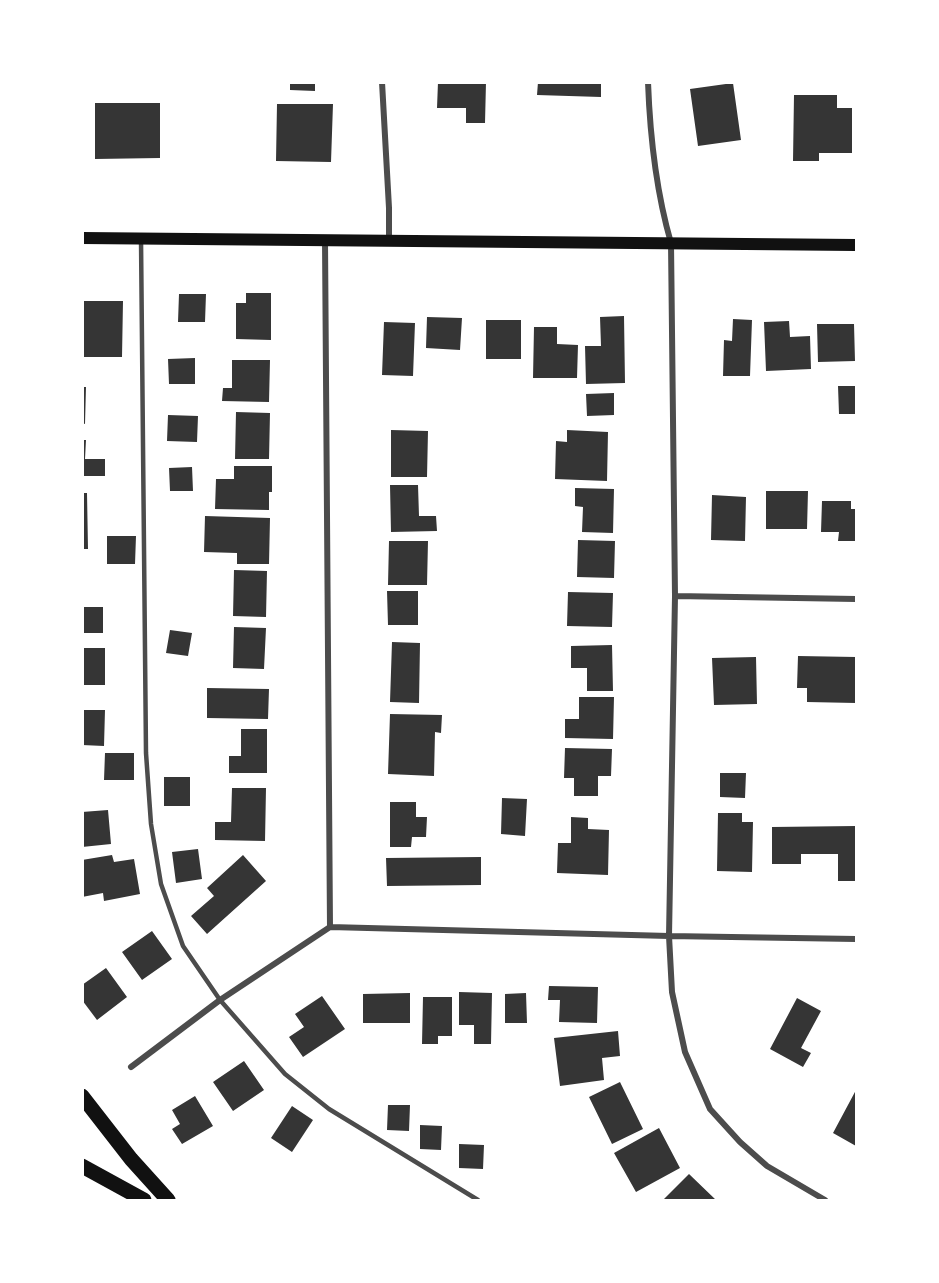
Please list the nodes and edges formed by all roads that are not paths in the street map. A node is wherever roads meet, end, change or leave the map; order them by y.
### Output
1 (382, 82) edge
2 (648, 82) edge
3 (82, 238) edge
4 (141, 239) junction
5 (325, 240) junction
6 (389, 240) junction
7 (671, 243) junction
8 (856, 245) edge
9 (675, 596) junction
10 (856, 599) edge
11 (330, 927) junction
12 (669, 936) junction
13 (856, 939) edge
14 (220, 1000) junction
15 (131, 1067) dead end
16 (82, 1096) edge
17 (82, 1166) edge
18 (144, 1200) edge
19 (168, 1200) edge
20 (478, 1200) edge
21 (825, 1200) edge

1 - 6 street
2 - 7 street
3 - 4 main road
4 - 5 main road
4 - 14 lane
5 - 6 main road
5 - 11 street
6 - 7 main road
7 - 8 main road
7 - 9 street
9 - 10 street
9 - 12 street
11 - 12 street
11 - 14 street
12 - 13 street
12 - 21 street
14 - 15 street
14 - 20 lane
16 - 19 main road
17 - 18 main road

